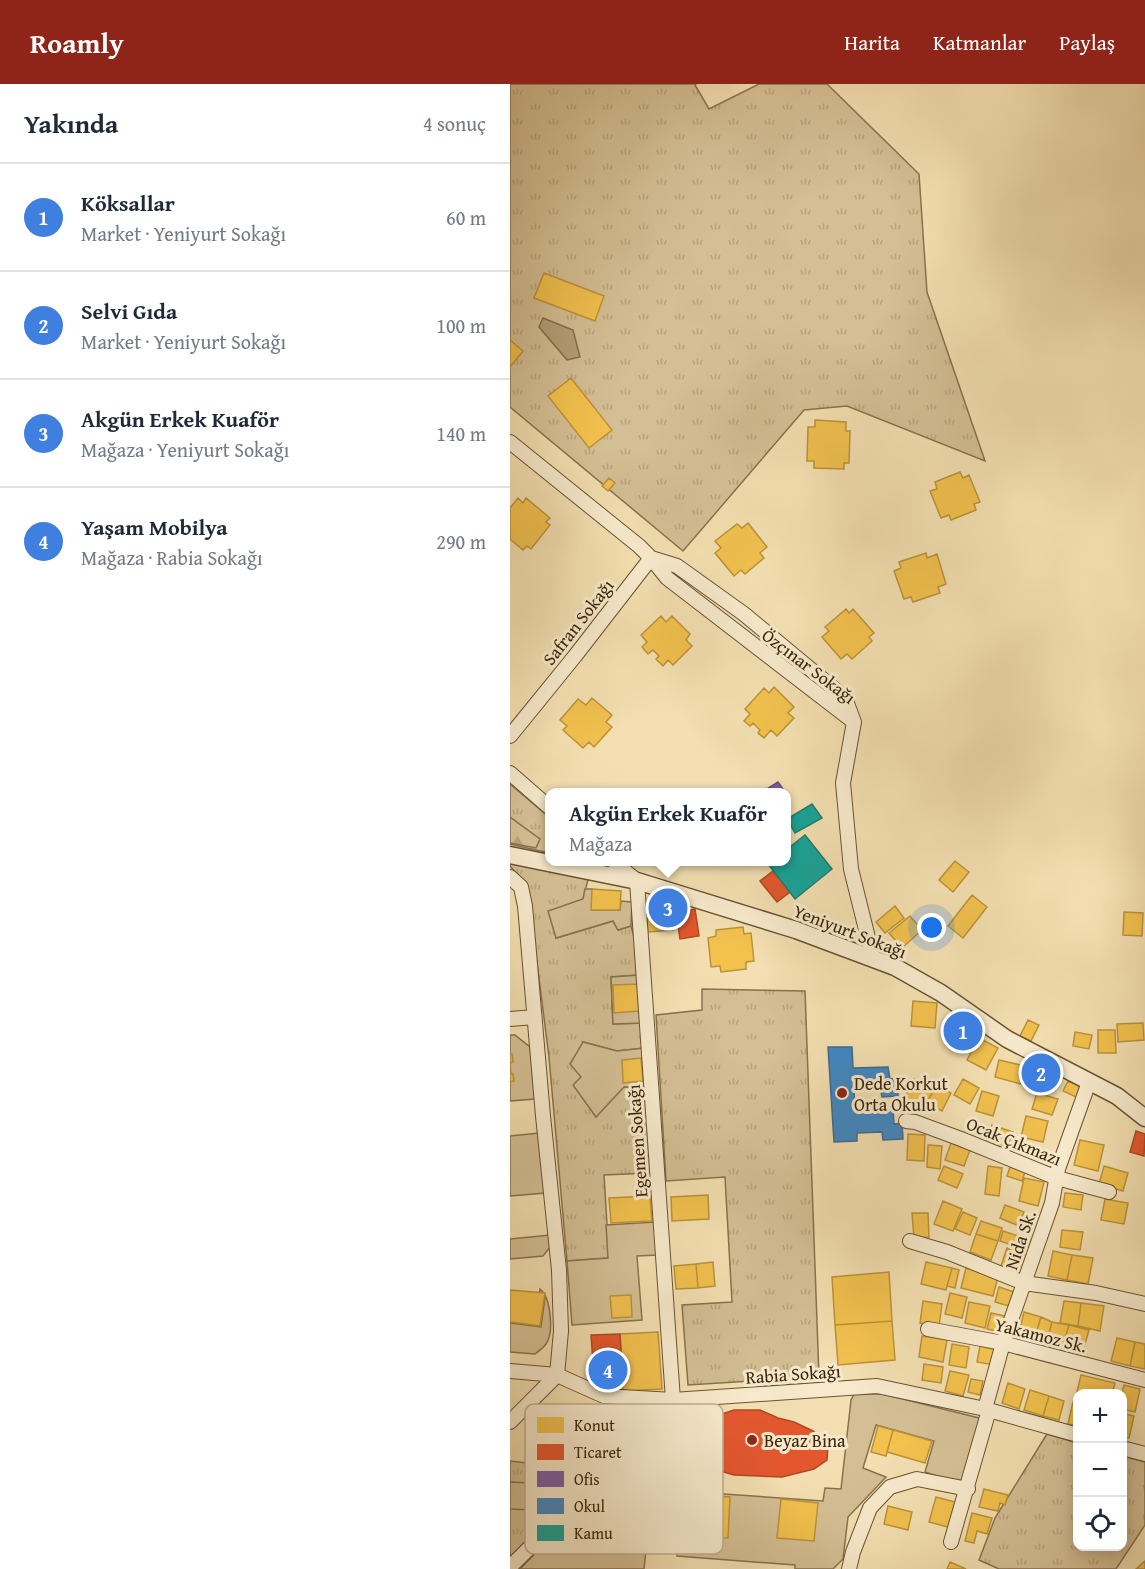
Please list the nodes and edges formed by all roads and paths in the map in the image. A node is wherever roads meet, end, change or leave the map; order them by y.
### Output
1 (510, 442) edge
2 (651, 558) junction
3 (854, 722) junction
4 (510, 736) edge
5 (510, 773) edge
6 (545, 804) edge
7 (510, 855) edge
8 (545, 862) edge
9 (564, 866) edge
10 (620, 866) edge
11 (510, 877) edge
12 (637, 881) junction
13 (873, 958) junction
14 (534, 1017) junction
15 (510, 1019) edge
16 (1089, 1082) junction
17 (1145, 1118) edge
18 (906, 1121) dead end
19 (1056, 1178) junction
20 (1109, 1192) dead end
21 (910, 1241) dead end
22 (1024, 1283) junction
23 (1145, 1304) edge
24 (928, 1329) dead end
25 (1003, 1343) junction
26 (510, 1371) edge
27 (557, 1375) junction
28 (1145, 1380) edge
29 (673, 1400) junction
30 (528, 1404) edge
31 (669, 1404) edge
32 (525, 1407) edge
33 (987, 1410) junction
34 (510, 1422) edge
35 (1073, 1434) edge
36 (1127, 1449) edge
37 (1145, 1454) edge
38 (968, 1489) junction
39 (951, 1542) dead end
40 (525, 1552) edge
41 (510, 1567) edge
42 (849, 1569) edge

1 - 2 street, Özçınar Sokağı
2 - 3 street, Özçınar Sokağı
2 - 3 street, Özçınar Sokağı
2 - 4 street, Safran Sokağı
3 - 13 street
5 - 6 street
7 - 8 street, Yeniyurt Sokağı
9 - 12 street, Yeniyurt Sokağı
10 - 12 street
11 - 14 street
12 - 13 street, Yeniyurt Sokağı
12 - 29 street, Egemen Sokağı
13 - 16 street, Yeniyurt Sokağı
14 - 15 street
14 - 27 street
16 - 17 street, Yeniyurt Sokağı
16 - 19 street, Nida Sk.
18 - 19 street, Ocak Çıkmazı
19 - 20 street, Ocak Çıkmazı
19 - 22 street, Nida Sk.
21 - 22 street
22 - 23 street
22 - 25 street, Nida Sk.
24 - 25 street, Yakamoz Sk.
25 - 28 street, Yakamoz Sk.
25 - 33 street, Nida Sk.
26 - 27 street, Rabia Sokağı
27 - 29 street, Rabia Sokağı
27 - 30 street
29 - 31 street
29 - 33 street, Rabia Sokağı
32 - 34 street
33 - 35 street, Rabia Sokağı
33 - 38 street, Nida Sk.
36 - 37 street
38 - 39 street, Nida Sk.
38 - 42 street
40 - 41 street

